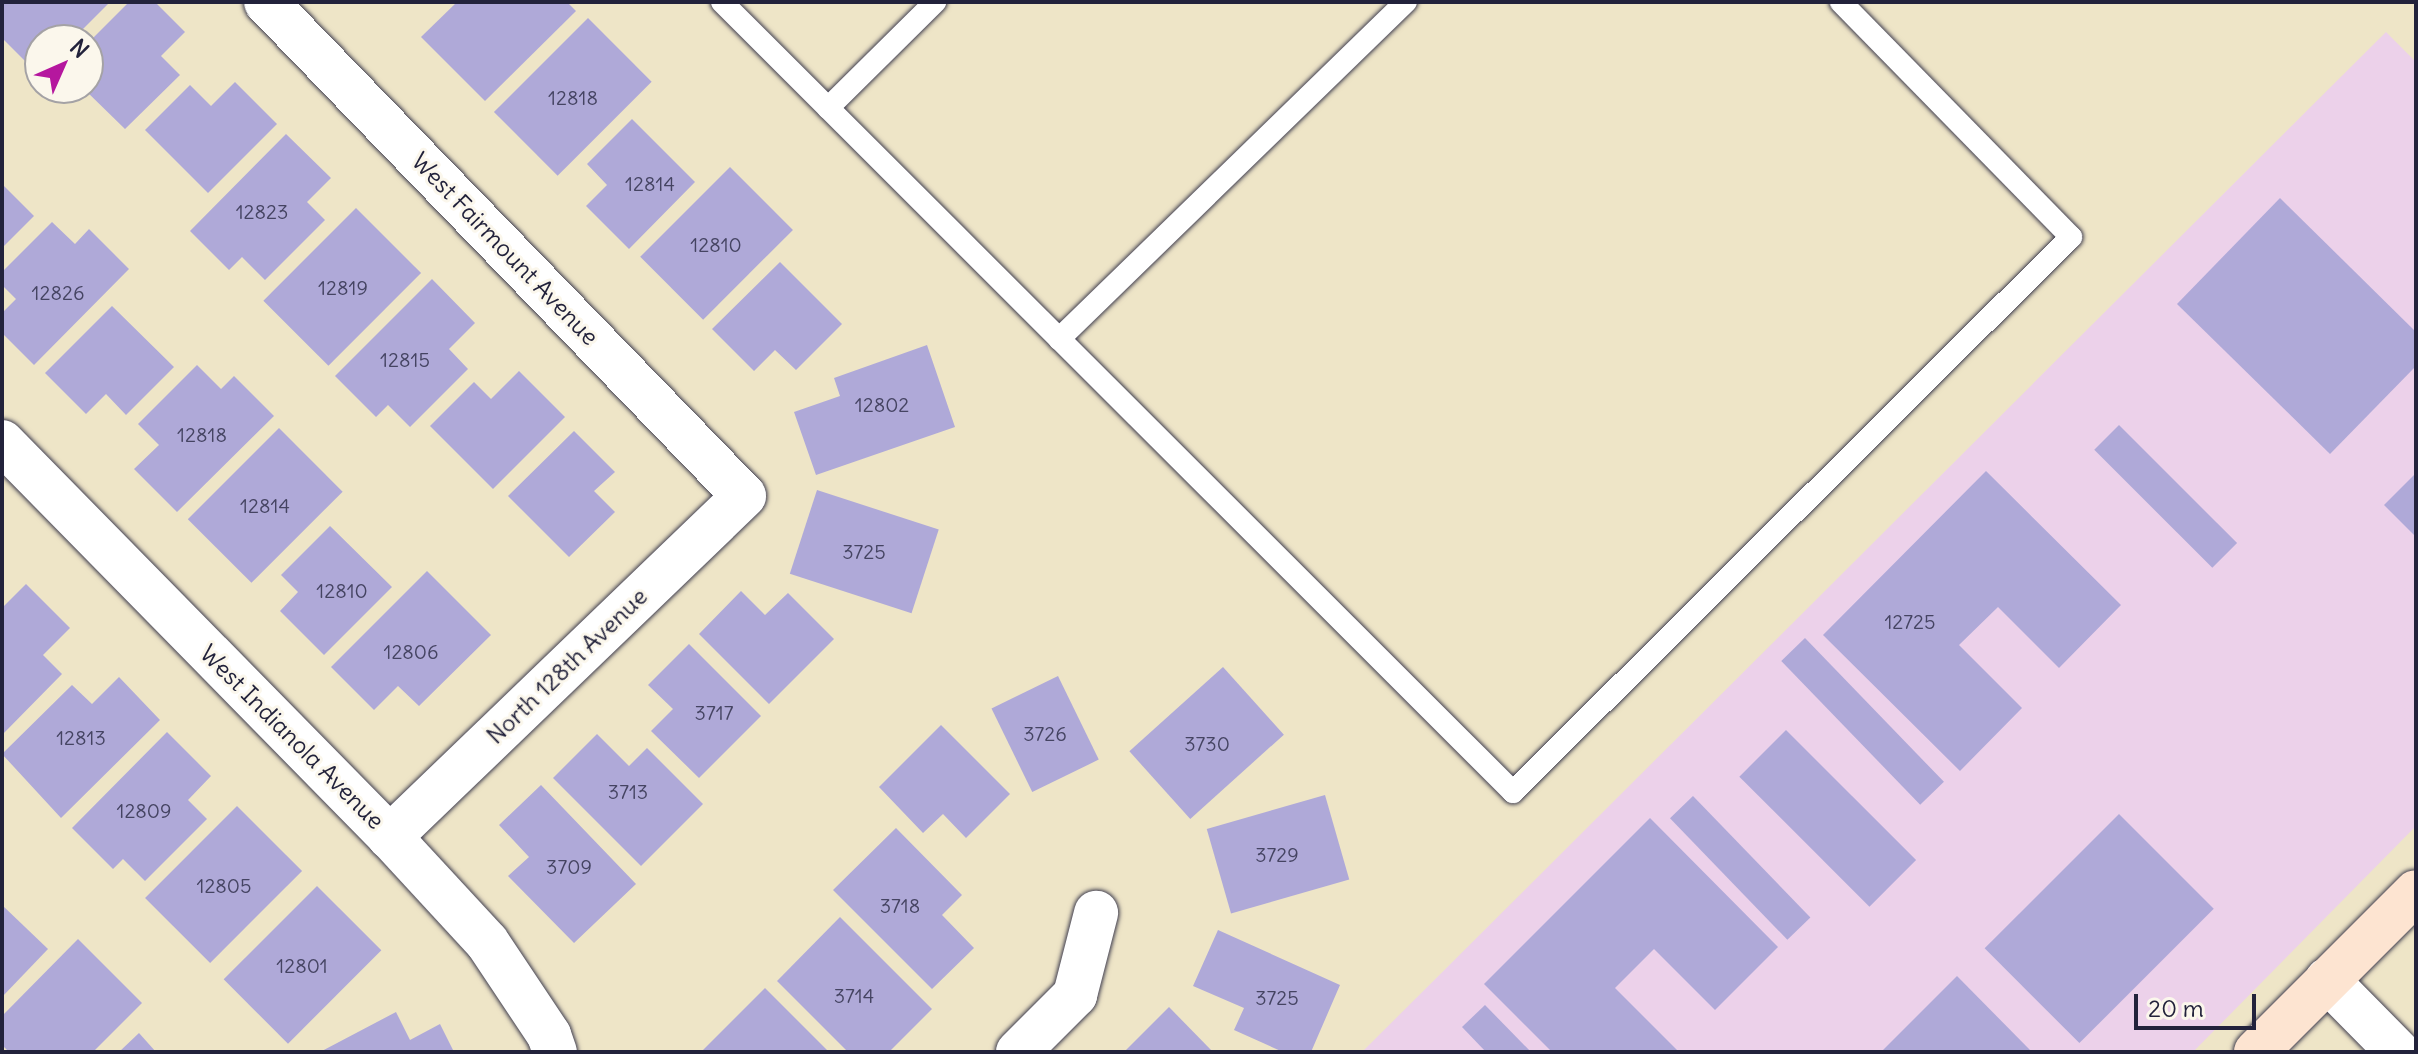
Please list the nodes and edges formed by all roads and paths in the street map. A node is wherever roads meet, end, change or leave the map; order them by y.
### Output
1 (266, 2) edge
2 (722, 2) edge
3 (935, 2) edge
4 (1406, 2) edge
5 (1841, 2) edge
6 (828, 108) junction
7 (1059, 339) junction
8 (2, 442) edge
9 (744, 496) joint
10 (390, 837) junction
11 (2416, 892) edge
12 (1096, 913) dead end
13 (2327, 980) junction
14 (555, 1052) edge
15 (1018, 1052) edge
16 (2256, 1052) edge
17 (2398, 1052) edge

1 - 9 street, West Fairmount Avenue
2 - 6 lane
3 - 6 lane
4 - 7 lane
5 - 7 lane
6 - 7 lane
8 - 10 street, West Indianola Avenue
9 - 10 street, North 128th Avenue
10 - 14 street, West Indianola Avenue
11 - 13 street
12 - 15 street
13 - 16 street
13 - 17 street

